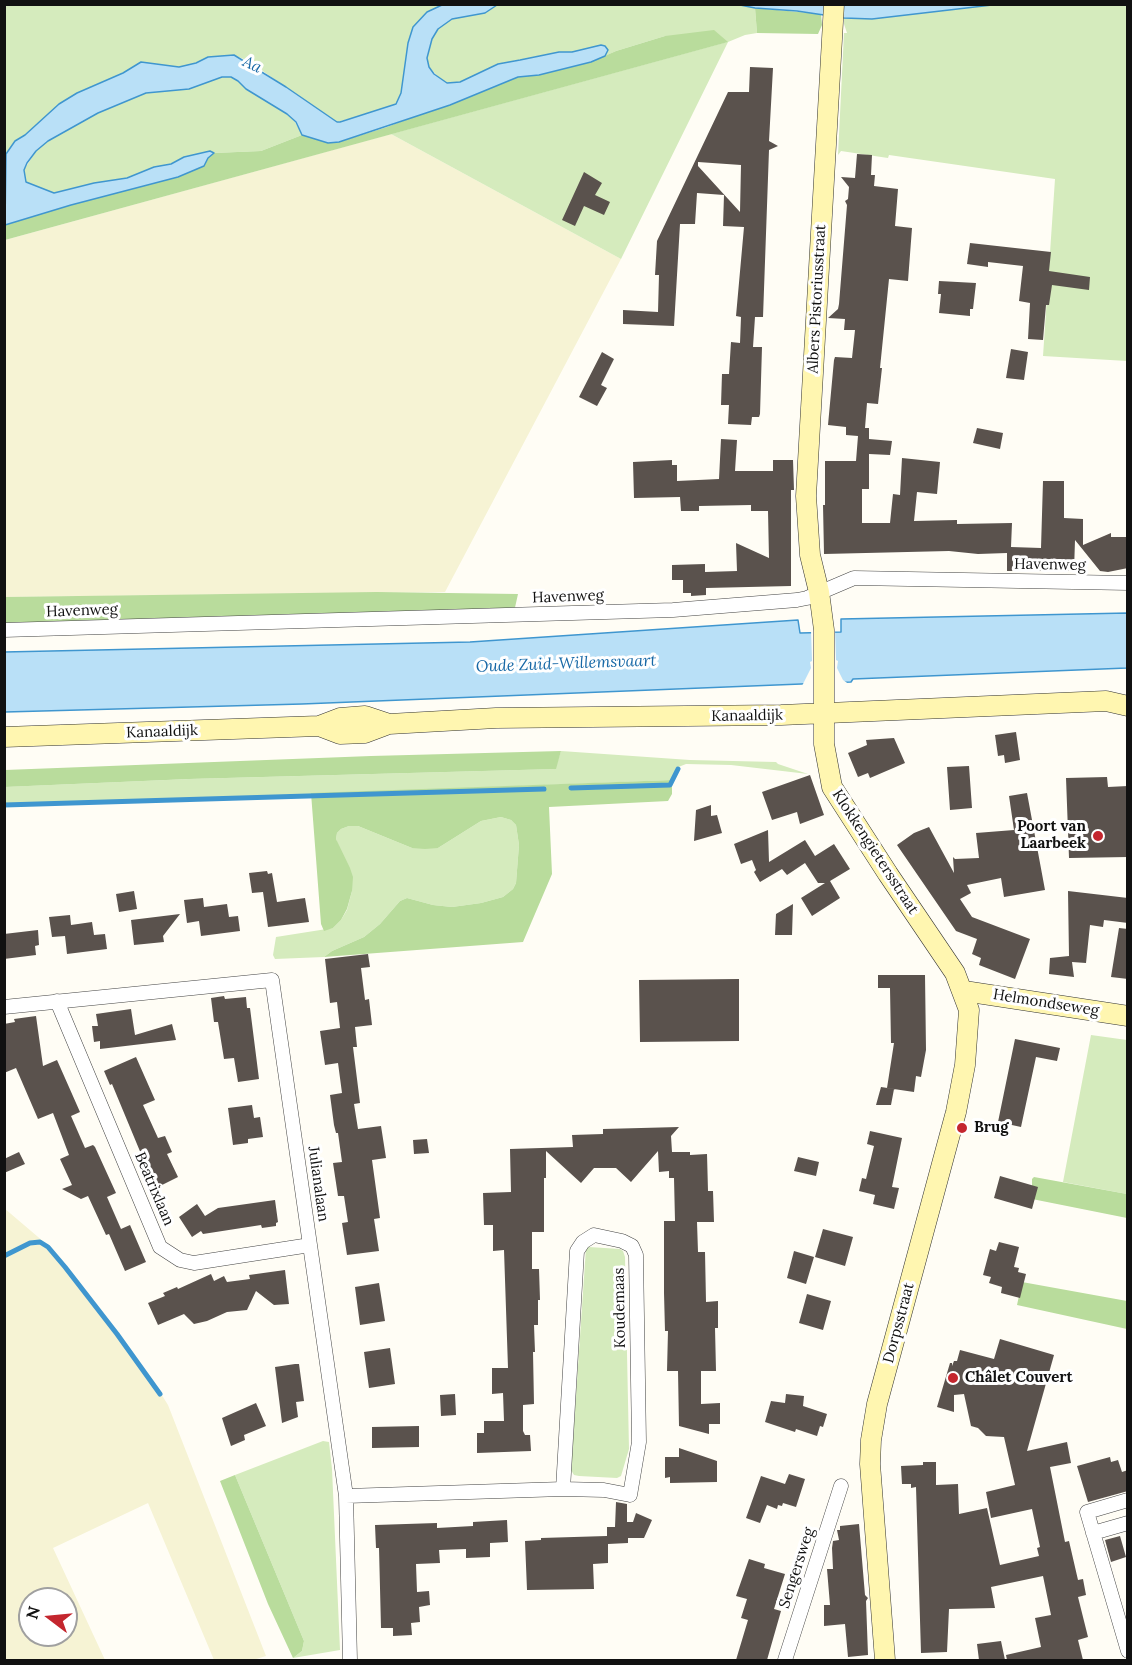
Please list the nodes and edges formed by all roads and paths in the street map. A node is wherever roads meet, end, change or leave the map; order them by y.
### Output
1 (834, 4) edge
2 (1128, 583) edge
3 (819, 592) junction
4 (4, 630) edge
5 (1128, 692) edge
6 (1106, 701) junction
7 (1128, 706) edge
8 (824, 714) junction
9 (4, 737) edge
10 (963, 990) junction
11 (57, 1001) junction
12 (4, 1007) edge
13 (1128, 1017) edge
14 (310, 1245) junction
15 (841, 1486) dead end
16 (563, 1489) junction
17 (346, 1496) junction
18 (1128, 1500) edge
19 (1128, 1523) edge
20 (1093, 1533) junction
21 (1128, 1651) edge
22 (350, 1660) edge
23 (785, 1660) edge
24 (885, 1660) edge

1 - 3 street, Albers Pistoriusstraat
2 - 3 street, Havenweg
3 - 4 street, Havenweg
3 - 8 street, Klokkengietersstraat
5 - 6 street, Kanaaldijk
6 - 7 street, Kanaaldijk
6 - 8 street, Kanaaldijk
8 - 9 street, Kanaaldijk
8 - 10 street, Klokkengietersstraat
10 - 13 street, Helmondseweg
10 - 24 street, Dorpsstraat
11 - 12 street, Julianalaan
11 - 14 street, Beatrixlaan
11 - 14 street, Julianalaan
14 - 17 street, Julianalaan
15 - 23 street, Sengersweg
16 - 16 street, Koudemaas
16 - 17 street, Koudemaas
17 - 22 street, Julianalaan
18 - 20 street
19 - 20 street
20 - 21 street

